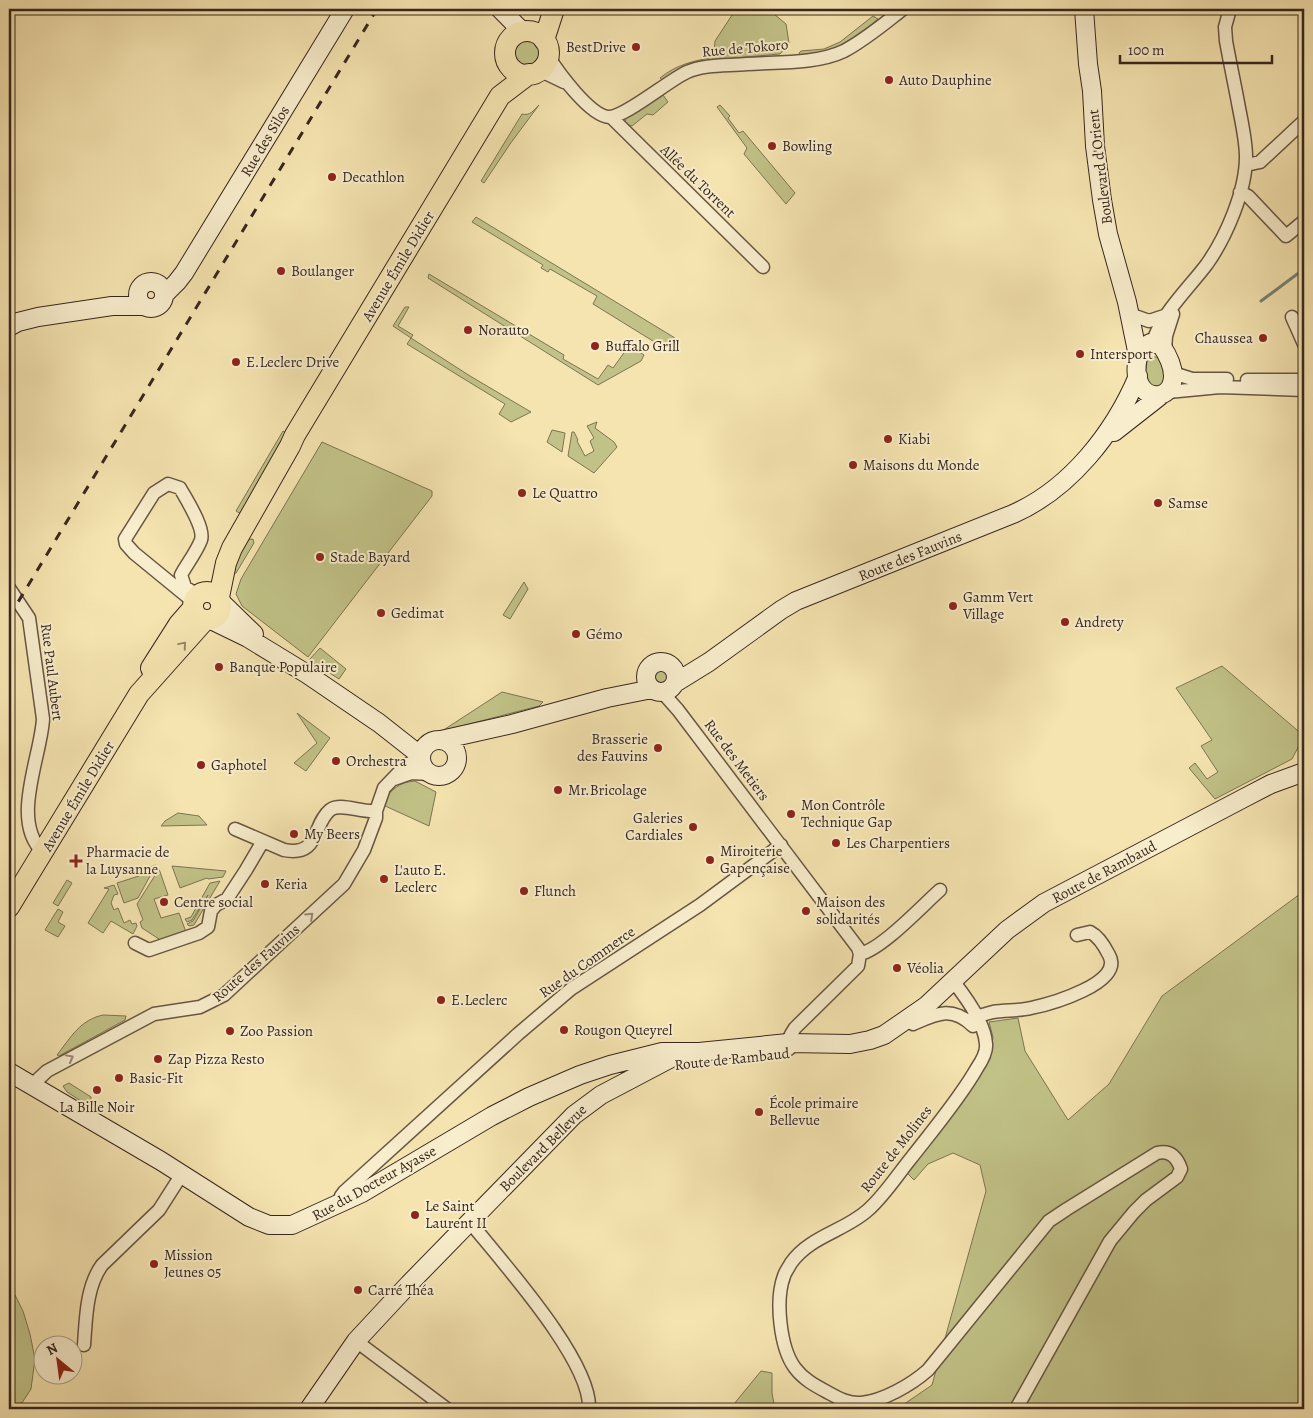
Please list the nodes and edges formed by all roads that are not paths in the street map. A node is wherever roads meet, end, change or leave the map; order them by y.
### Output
1 (345, 9) edge
2 (553, 9) edge
3 (903, 9) edge
4 (1084, 9) edge
5 (1093, 9) edge
6 (1230, 9) edge
7 (502, 11) edge
8 (532, 49) junction
9 (1092, 91) junction
10 (500, 96) junction
11 (610, 117) junction
12 (1304, 121) edge
13 (1246, 165) junction
14 (1240, 192) junction
15 (1304, 221) edge
16 (763, 267) dead end
17 (1182, 296) junction
18 (1131, 308) junction
19 (1167, 315) junction
20 (1292, 317) dead end
21 (9, 327) edge
22 (1304, 344) edge
23 (1152, 348) junction
24 (1173, 373) junction
25 (1138, 376) junction
26 (1304, 380) edge
27 (1304, 390) edge
28 (1164, 394) junction
29 (1091, 452) junction
30 (9, 588) edge
31 (206, 605) junction
32 (722, 651) junction
33 (670, 665) junction
34 (646, 672) junction
35 (665, 688) junction
36 (607, 698) junction
37 (494, 729) junction
38 (428, 750) junction
39 (456, 760) junction
40 (1304, 772) edge
41 (430, 774) junction
42 (389, 781) junction
43 (369, 811) junction
44 (235, 829) dead end
45 (263, 840) junction
46 (781, 845) junction
47 (43, 852) junction
48 (940, 890) dead end
49 (11, 906) edge
50 (1077, 935) dead end
51 (135, 943) dead end
52 (860, 954) junction
53 (958, 988) junction
54 (939, 994) junction
55 (926, 1006) junction
56 (951, 1013) junction
57 (971, 1019) junction
58 (913, 1024) junction
59 (789, 1047) junction
60 (649, 1061) junction
61 (21, 1079) edge
62 (182, 1174) junction
63 (340, 1204) junction
64 (470, 1222) junction
65 (356, 1341) junction
66 (84, 1346) dead end
67 (309, 1409) edge
68 (447, 1409) edge
69 (589, 1409) edge
70 (1016, 1409) edge

1 - 21 street, Rue des Silos
2 - 8 main road
3 - 11 street, Rue de Tokoro
4 - 9 street, Boulevard d'Orient
5 - 9 street, Boulevard d'Orient
6 - 13 street
7 - 8 street
8 - 10 main road, Avenue Émile Didier
8 - 10 main road, Avenue Émile Didier
8 - 11 street
9 - 18 street, Boulevard d'Orient
10 - 31 main road, Avenue Émile Didier
11 - 16 street, Allée du Torrent
12 - 13 street
13 - 14 street
14 - 15 street
14 - 17 street
17 - 19 street
17 - 23 street
18 - 19 street
18 - 23 street, Boulevard d'Orient
19 - 23 street
20 - 22 street
23 - 24 street
23 - 25 street
24 - 26 street
24 - 28 street
25 - 28 street
25 - 29 street, Route des Fauvins
27 - 28 street
28 - 29 street, Route des Fauvins
29 - 32 street, Route des Fauvins
30 - 47 street, Rue Paul Aubert
31 - 31 street
31 - 38 street
31 - 47 main road, Avenue Émile Didier
32 - 33 street, Route des Fauvins
32 - 35 street, Route des Fauvins
33 - 34 street
33 - 35 street
34 - 35 street
34 - 36 street, Route des Fauvins
35 - 36 street, Route des Fauvins
35 - 46 street, Rue des Metiers
36 - 37 street, Route des Fauvins
37 - 38 street, Route des Fauvins
37 - 39 street, Route des Fauvins
38 - 39 street
38 - 41 street
38 - 42 street, Route des Fauvins
39 - 41 street, Route des Fauvins
40 - 53 street, Route de Rambaud
41 - 42 street
42 - 43 street, Route des Fauvins
43 - 45 street
61 -> 43 street, Route des Fauvins
44 - 45 street
45 - 51 street
46 - 52 street, Rue des Metiers
46 - 63 street, Rue du Commerce
47 - 49 main road, Avenue Émile Didier
48 - 52 street
50 - 57 street
52 - 59 street
53 - 54 street, Route de Rambaud
53 - 56 street
53 - 57 street
54 - 55 street, Route de Rambaud
54 - 56 street
55 - 58 street, Route de Rambaud
55 - 59 street, Route de Rambaud
56 - 57 street
56 - 58 street
57 - 70 street, Route de Molines
58 - 59 street, Route de Rambaud
59 - 60 street, Route de Rambaud
59 - 60 street, Route de Rambaud
60 - 63 street, Rue du Docteur Ayasse
60 - 64 street, Boulevard Bellevue
61 - 62 street, Rue du Docteur Ayasse
62 - 63 street, Rue du Docteur Ayasse
62 - 66 street
64 - 65 street, Boulevard Bellevue
64 - 69 street
65 - 67 street, Boulevard Bellevue
65 - 68 street

